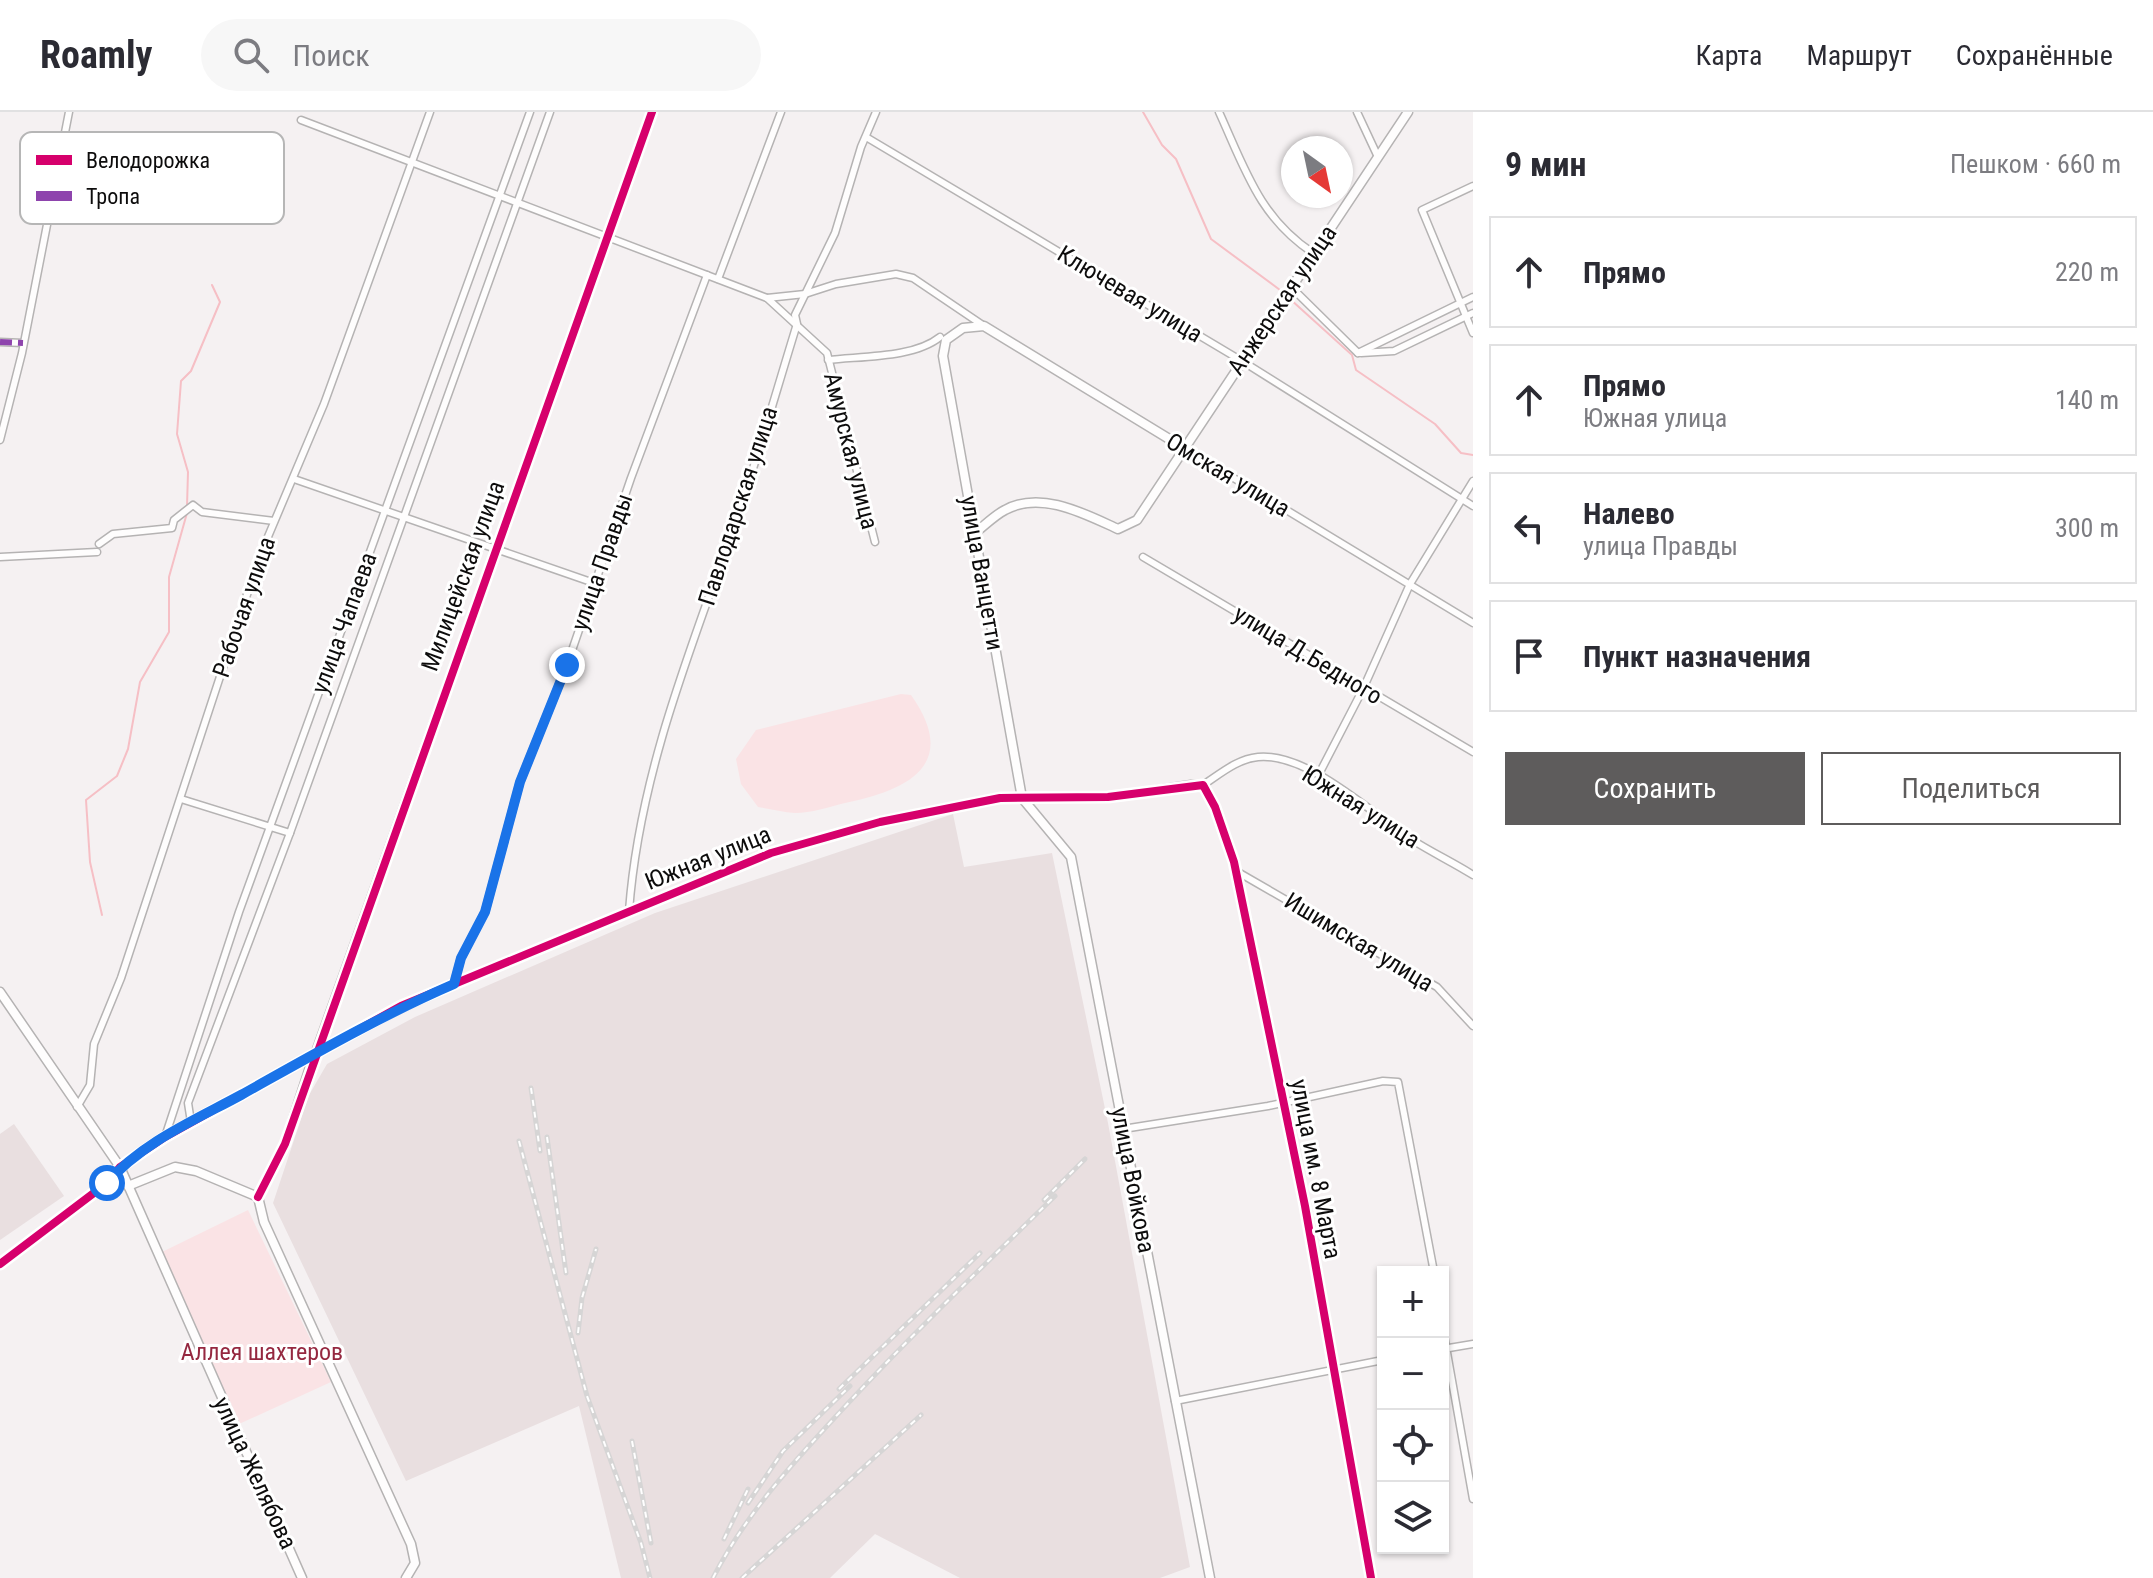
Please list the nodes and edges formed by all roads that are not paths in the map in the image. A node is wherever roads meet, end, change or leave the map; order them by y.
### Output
1 (69, 112) edge
2 (430, 112) edge
3 (530, 112) edge
4 (550, 112) edge
5 (652, 112) edge
6 (781, 112) edge
7 (876, 112) edge
8 (1219, 112) edge
9 (1357, 112) edge
10 (1408, 112) edge
11 (301, 120) dead end
12 (65, 132) edge
13 (866, 137) junction
14 (1378, 157) junction
15 (414, 161) junction
16 (1473, 186) edge
17 (500, 195) junction
18 (517, 202) junction
19 (47, 224) edge
20 (606, 238) junction
21 (1313, 253) junction
22 (707, 275) junction
23 (718, 279) junction
24 (1290, 286) junction
25 (805, 294) junction
26 (1473, 297) edge
27 (767, 298) junction
28 (1461, 303) junction
29 (1473, 313) edge
30 (1465, 316) junction
31 (797, 324) junction
32 (984, 326) junction
33 (1473, 333) edge
34 (940, 337) dead end
35 (0, 342) edge
36 (23, 343) junction
37 (1358, 353) junction
38 (828, 360) junction
39 (1242, 361) junction
40 (0, 440) edge
41 (1184, 448) junction
42 (294, 479) junction
43 (1473, 481) edge
44 (1462, 499) junction
45 (1473, 506) edge
46 (385, 509) junction
47 (404, 517) junction
48 (274, 521) junction
49 (975, 533) junction
50 (875, 542) dead end
51 (99, 544) dead end
52 (494, 551) junction
53 (97, 552) dead end
54 (0, 557) edge
55 (1143, 557) dead end
56 (594, 583) junction
57 (1410, 584) junction
58 (1473, 623) edge
59 (1363, 689) junction
60 (1473, 752) edge
61 (1319, 774) junction
62 (1203, 785) junction
63 (1022, 798) junction
64 (181, 799) junction
65 (270, 827) junction
66 (290, 833) junction
67 (1236, 871) junction
68 (1473, 875) edge
69 (629, 911) junction
70 (454, 984) junction
71 (0, 992) edge
72 (1471, 1021) edge
73 (314, 1055) junction
74 (1284, 1102) junction
75 (77, 1107) junction
76 (191, 1122) junction
77 (1123, 1129) junction
78 (165, 1137) junction
79 (120, 1167) junction
80 (128, 1186) junction
81 (258, 1197) junction
82 (0, 1264) edge
83 (1433, 1266) edge
84 (1473, 1344) edge
85 (1449, 1348) edge
86 (1377, 1361) edge
87 (1449, 1365) edge
88 (1332, 1370) junction
89 (1175, 1401) junction
90 (1473, 1499) edge
91 (302, 1578) edge
92 (406, 1578) edge
93 (1210, 1578) edge
94 (1371, 1578) edge

1 - 12 street
2 - 15 street, Рабочая улица
3 - 17 street, улица Чапаева
4 - 18 street, улица Чапаева
5 - 20 street, Милицейская улица
6 - 23 street
7 - 13 street, Павлодарская улица
8 - 21 street
9 - 14 street
10 - 14 street, Анжерская улица
11 - 15 street
13 - 25 street, Павлодарская улица
13 - 39 street, Ключевая улица
14 - 21 street, Анжерская улица
15 - 17 street
15 - 42 street, Рабочая улица
16 - 28 street
17 - 18 street
17 - 46 street, улица Чапаева
18 - 20 street
18 - 47 street, улица Чапаева
19 - 36 street
20 - 22 street
20 - 52 street, Милицейская улица
21 - 24 street, Анжерская улица
22 - 23 street
22 - 56 street, улица Правды
23 - 27 street
24 - 37 street
24 - 39 street, Анжерская улица
25 - 27 street, Омская улица
25 - 31 street, Павлодарская улица
25 - 32 street, Омская улица
26 - 28 street
27 - 31 street, Амурская улица
28 - 30 street
28 - 37 street
29 - 30 street
30 - 33 street
30 - 37 street
31 - 38 street, Амурская улица
31 - 69 street, Павлодарская улица
32 - 41 street, Омская улица
32 - 49 street, улица Ванцетти
34 - 38 street
35 - 36 street
36 - 40 street
38 - 50 street, Амурская улица
39 - 41 street, Анжерская улица
39 - 44 street, Ключевая улица
41 - 49 street, Анжерская улица
41 - 57 street, Омская улица
42 - 46 street
42 - 48 street, Рабочая улица
43 - 44 street
44 - 45 street, Ключевая улица
44 - 57 street
46 - 47 street
46 - 65 street, улица Чапаева
47 - 52 street
47 - 66 street, улица Чапаева
48 - 51 street
48 - 64 street, Рабочая улица
49 - 63 street, улица Ванцетти
52 - 56 street
52 - 73 street, Милицейская улица
53 - 54 street
55 - 59 street, улица Д.Бедного
56 - 70 street, улица Правды
57 - 58 street, Омская улица
57 - 59 street
59 - 60 street, улица Д.Бедного
59 - 61 street
61 - 62 street, Южная улица
61 - 68 street, Южная улица
62 - 63 street, Южная улица
62 - 67 street, улица им. 8 Марта
63 - 69 street, Южная улица
63 - 77 street, улица Войкова
64 - 65 street
64 - 75 street, Рабочая улица
65 - 66 street
65 - 78 street, улица Чапаева
66 - 76 street, улица Чапаева
67 - 72 street, Ишимская улица
67 - 74 street, улица им. 8 Марта
69 - 70 street, Южная улица
70 - 73 street, Южная улица
71 - 75 street, улица Желябова
73 - 76 street, Южная улица
73 - 81 street
74 - 77 street
74 - 83 street
74 - 88 street, улица им. 8 Марта
75 - 79 street, улица Желябова
76 - 78 street, Южная улица
77 - 89 street, улица Войкова
78 - 79 street, Южная улица
79 - 80 street, улица Желябова
79 - 82 street
80 - 81 street
80 - 91 street, улица Желябова
81 - 92 street
84 - 85 street
86 - 88 street
87 - 90 street
88 - 89 street
88 - 94 street, улица им. 8 Марта
89 - 93 street, улица Войкова

